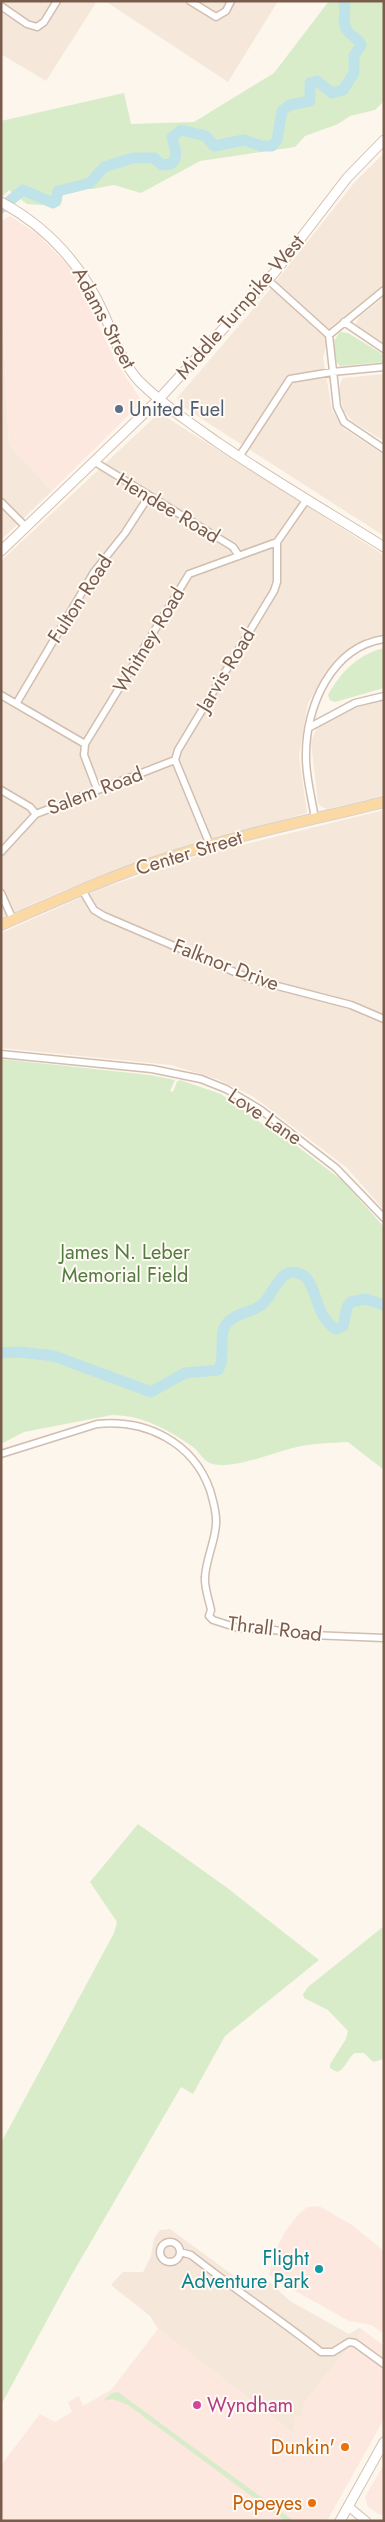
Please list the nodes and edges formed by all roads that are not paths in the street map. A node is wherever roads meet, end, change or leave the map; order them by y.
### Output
1 (57, 1) edge
2 (190, 1) edge
3 (231, 1) edge
4 (1, 6) edge
5 (384, 140) edge
6 (4, 203) edge
7 (268, 280) junction
8 (384, 290) edge
9 (344, 322) junction
10 (329, 335) junction
11 (384, 349) edge
12 (384, 367) edge
13 (332, 372) junction
14 (159, 399) junction
15 (384, 449) edge
16 (239, 457) junction
17 (95, 462) junction
18 (149, 496) junction
19 (307, 498) junction
20 (1, 502) edge
21 (26, 527) junction
22 (277, 542) junction
23 (384, 547) edge
24 (1, 551) edge
25 (239, 556) junction
26 (384, 639) edge
27 (1, 695) edge
28 (384, 696) edge
29 (16, 704) junction
30 (310, 727) junction
31 (85, 744) junction
32 (175, 760) junction
33 (1, 790) edge
34 (97, 790) junction
35 (384, 802) edge
36 (36, 814) junction
37 (315, 819) junction
38 (210, 845) junction
39 (1, 852) edge
40 (82, 890) junction
41 (1, 892) edge
42 (13, 920) junction
43 (1, 925) edge
44 (384, 1019) edge
45 (1, 1054) edge
46 (384, 1218) edge
47 (1, 1454) edge
48 (384, 1638) edge
49 (180, 2252) dead end
50 (384, 2364) edge
51 (384, 2442) edge
52 (348, 2506) junction
53 (340, 2521) edge
54 (366, 2521) edge

1 - 4 street
2 - 3 street
5 - 7 main road, Middle Turnpike West
6 - 14 main road, Adams Street
7 - 10 street
7 - 14 main road, Middle Turnpike West
8 - 9 street
9 - 10 street
9 - 11 street
10 - 13 street
12 - 13 street
13 - 15 street
13 - 16 street
14 - 16 main road, Adams Street
14 - 17 main road, Middle Turnpike West
16 - 19 main road, Adams Street
17 - 18 street, Hendee Road
17 - 21 main road, Middle Turnpike West
18 - 25 street, Hendee Road
18 - 29 street, Fulton Road
19 - 22 street
19 - 23 main road, Adams Street
20 - 21 street
21 - 24 main road, Middle Turnpike West
22 - 25 street, Whitney Road
22 - 32 street, Jarvis Road
25 - 31 street, Whitney Road
26 - 30 street
27 - 29 street
28 - 30 street
29 - 31 street
30 - 37 street
31 - 34 street
32 - 34 street, Salem Road
32 - 38 street
33 - 36 street
34 - 36 street, Salem Road
35 - 37 main road, Center Street
36 - 39 street, Salem Road
37 - 38 main road, Center Street
38 - 40 main road, Center Street
40 - 42 main road, Center Street
40 - 44 street, Falknor Drive
41 - 42 street
42 - 43 main road, Center Street
45 - 46 street, Love Lane
47 - 48 street, Thrall Road
49 - 50 street
51 - 52 main road
52 - 53 main road
52 - 54 street

